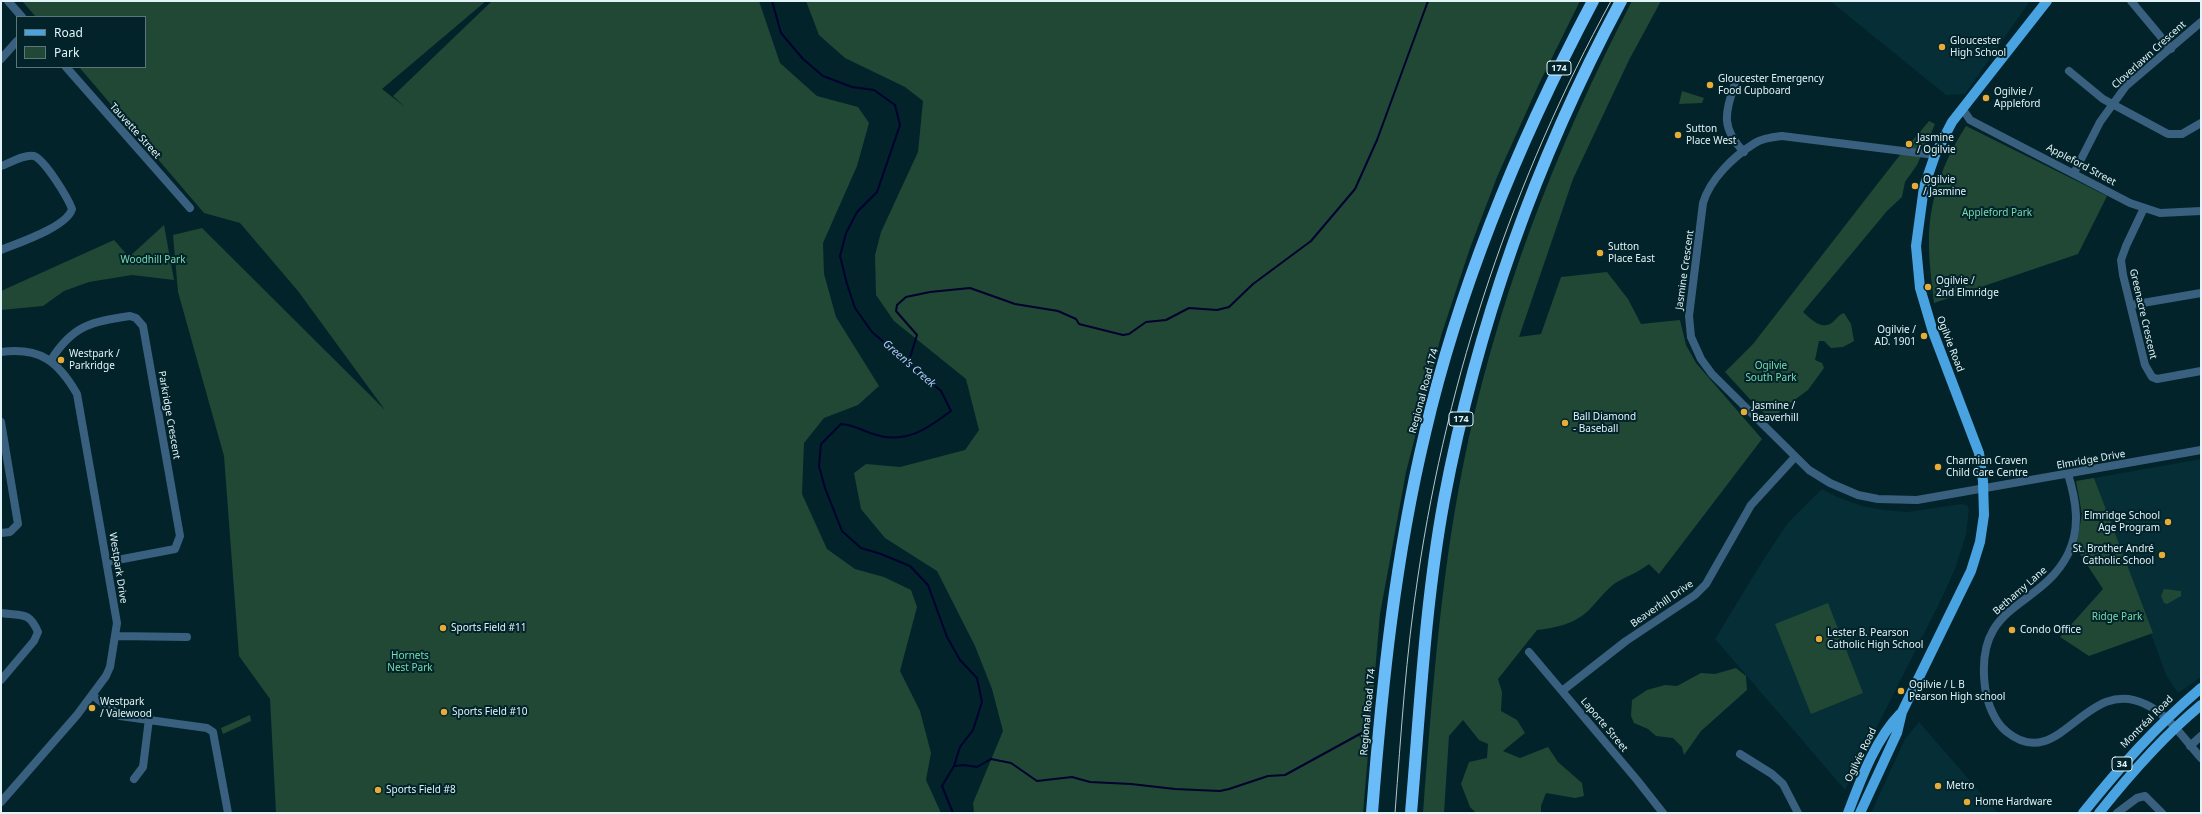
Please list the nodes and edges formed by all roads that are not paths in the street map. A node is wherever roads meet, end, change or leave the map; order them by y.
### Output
1 (8, 1) edge
2 (1593, 1) edge
3 (1621, 1) edge
4 (2047, 1) edge
5 (2131, 1) edge
6 (21, 16) edge
7 (2201, 22) edge
8 (16, 42) edge
9 (2171, 49) junction
10 (1, 59) edge
11 (67, 68) edge
12 (2069, 71) dead end
13 (1736, 80) dead end
14 (2112, 104) junction
15 (1962, 108) junction
16 (2201, 123) edge
17 (1744, 152) junction
18 (1935, 155) junction
19 (1, 166) edge
20 (2074, 173) junction
21 (190, 208) dead end
22 (2144, 208) junction
23 (2201, 211) edge
24 (1, 250) edge
25 (2201, 293) edge
26 (2131, 305) junction
27 (1, 352) edge
28 (51, 360) junction
29 (2201, 371) edge
30 (1, 422) edge
31 (2201, 450) edge
32 (1795, 457) junction
33 (2068, 474) junction
34 (1984, 490) junction
35 (1, 533) edge
36 (107, 562) junction
37 (1, 613) edge
38 (116, 636) junction
39 (186, 637) dead end
40 (1528, 652) dead end
41 (1, 680) edge
42 (2201, 688) edge
43 (1562, 690) junction
44 (92, 695) junction
45 (2201, 705) edge
46 (1902, 712) junction
47 (149, 719) junction
48 (2165, 719) junction
49 (2174, 728) junction
50 (2201, 736) edge
51 (2190, 746) junction
52 (1740, 754) dead end
53 (2201, 758) edge
54 (134, 779) dead end
55 (1, 802) edge
56 (1662, 812) edge
57 (228, 813) edge
58 (1372, 813) edge
59 (1411, 813) edge
60 (1798, 813) edge
61 (1848, 813) edge
62 (1860, 813) edge
63 (2083, 813) edge
64 (2099, 813) edge
65 (2118, 813) edge
66 (2162, 813) edge

1 - 6 street
2 - 58 highway, Regional Road 174 / 174
3 - 59 highway, 174
4 - 15 main road, Ogilvie Road
5 - 9 street
7 - 9 street, Cloverlawn Crescent
8 - 10 street
9 - 14 street, Cloverlawn Crescent
11 - 21 street, Tauvette Street
12 - 14 street
13 - 17 street
14 - 16 street, Cloverlawn Crescent
14 - 20 street, Cloverlawn Crescent
15 - 18 main road, Ogilvie Road
15 - 20 street, Appleford Street
17 - 18 street, Jasmine Crescent
17 - 32 street, Jasmine Crescent
18 - 34 main road, Ogilvie Road
19 - 24 street
20 - 22 street, Appleford Street
22 - 23 street, Appleford Street
22 - 26 street, Greenacre Crescent
25 - 26 street
26 - 29 street, Greenacre Crescent
27 - 28 street, Westpark Drive
28 - 36 street, Westpark Drive
28 - 36 street, Parkridge Crescent
30 - 35 street
31 - 33 street, Elmridge Drive
32 - 34 street, Jasmine Crescent
32 - 43 street, Beaverhill Drive
33 - 34 street, Elmridge Drive
33 - 48 street, Bethamy Lane
34 - 46 main road, Ogilvie Road
36 - 38 street, Westpark Drive
37 - 41 street
38 - 39 street
38 - 44 street, Westpark Drive
40 - 43 street, Laporte Street
42 - 48 main road, Montréal Road / 34
43 - 56 street, Laporte Street
44 - 47 street
44 - 55 street, Westpark Drive
45 - 49 main road, 34
46 - 61 main road, Ogilvie Road
46 - 62 main road, Ogilvie Road
47 - 54 street
47 - 57 street
48 - 49 street, Bethamy Lane
48 - 63 main road, Montréal Road / 34
49 - 51 street, Bethamy Lane
49 - 64 main road, 34
50 - 51 street
51 - 53 street, Bethamy Lane
52 - 60 street
65 - 66 street

